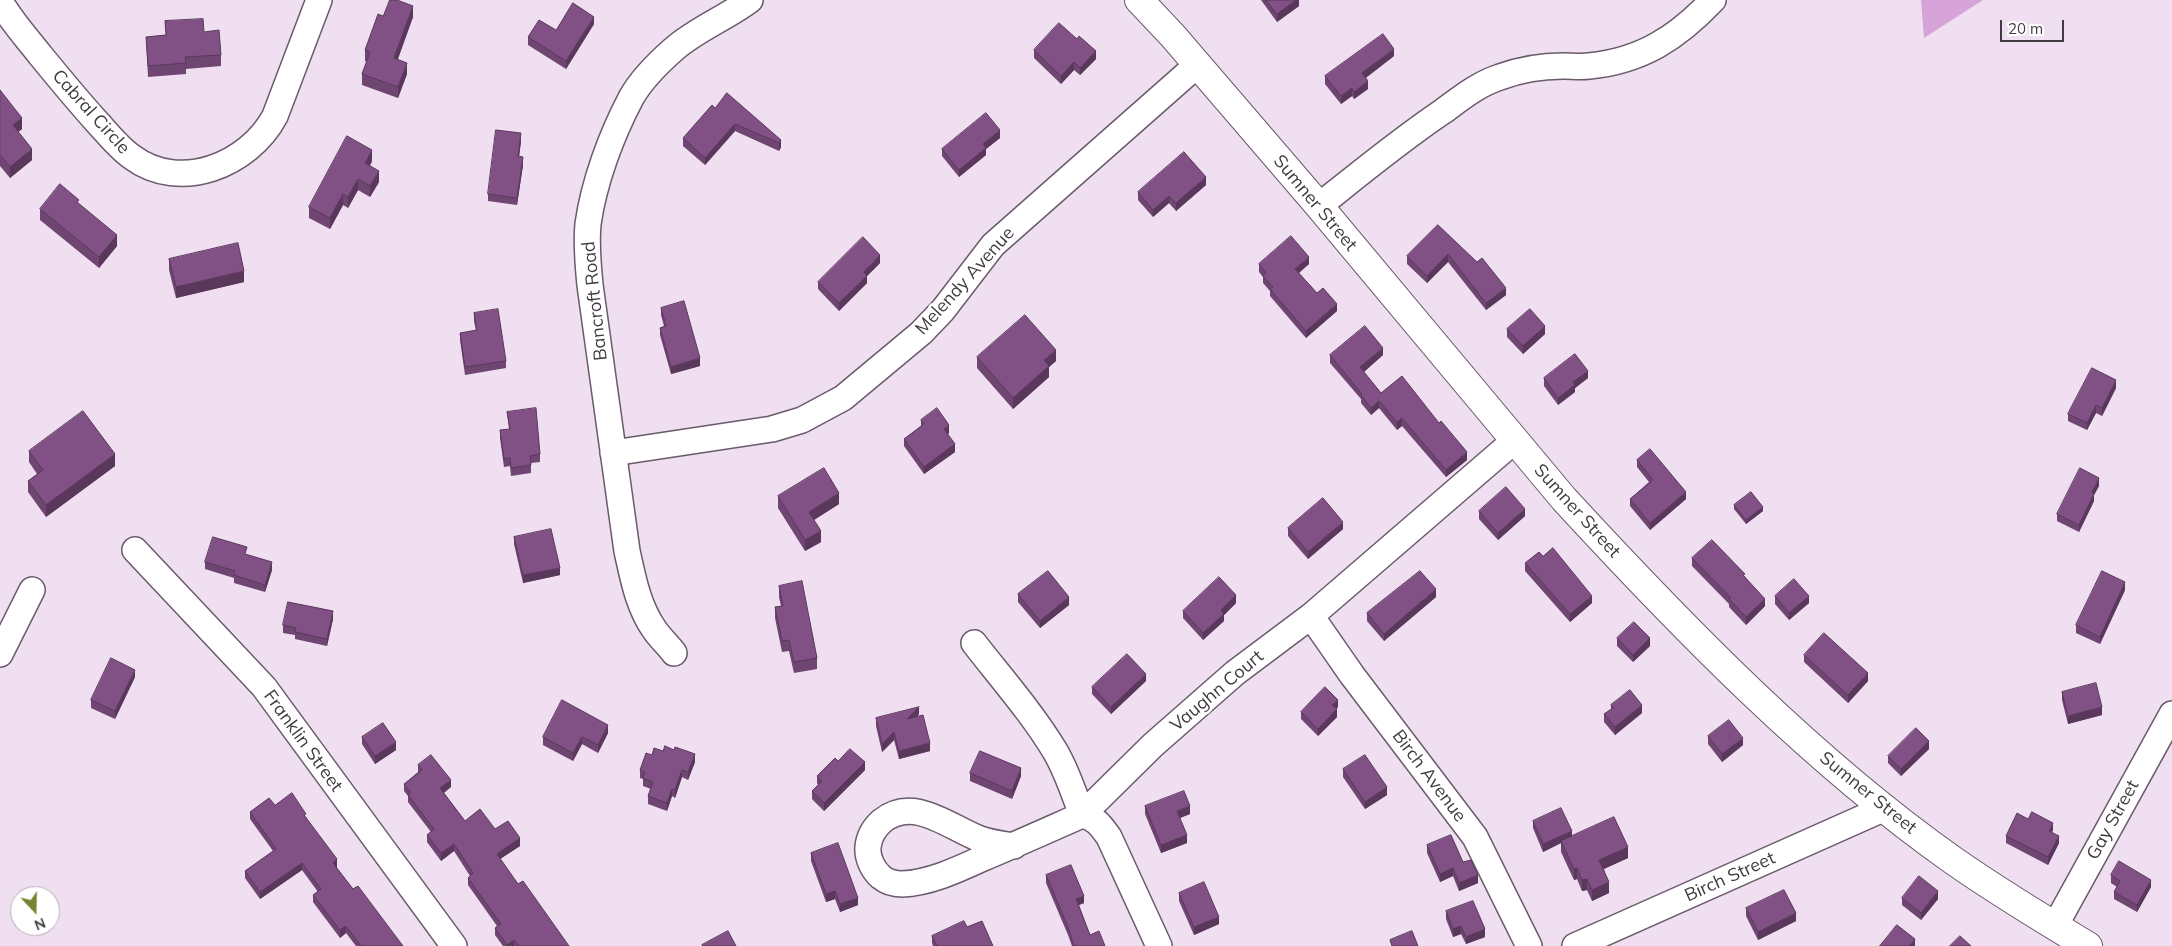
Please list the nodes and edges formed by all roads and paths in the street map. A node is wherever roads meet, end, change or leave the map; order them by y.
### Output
1 (319, 0) edge
2 (750, 0) edge
3 (1139, 0) edge
4 (1713, 0) edge
5 (0, 1) edge
6 (1197, 64) junction
7 (1319, 206) junction
8 (1514, 441) junction
9 (613, 453) junction
10 (135, 550) dead end
11 (32, 590) dead end
12 (1311, 616) junction
13 (974, 643) dead end
14 (674, 653) dead end
15 (0, 654) edge
16 (2172, 714) edge
17 (1885, 808) junction
18 (1082, 815) junction
19 (1014, 846) junction
20 (2054, 926) junction
21 (454, 946) edge
22 (1159, 946) edge
23 (1529, 946) edge
24 (1575, 946) edge
25 (2088, 946) edge

1 - 5 street, Cabral Circle
2 - 9 street, Bancroft Road
3 - 6 main road, Sumner Street
4 - 7 street
6 - 7 main road, Sumner Street
6 - 9 street, Melendy Avenue
7 - 8 main road, Sumner Street
8 - 12 street, Vaughn Court
8 - 17 main road, Sumner Street
9 - 14 street, Bancroft Road
10 - 21 street, Franklin Street
11 - 15 street
12 - 18 street, Vaughn Court
12 - 23 street, Birch Avenue
13 - 18 street
16 - 20 street, Gay Street
17 - 20 main road, Sumner Street
17 - 24 street, Birch Street
18 - 19 street
18 - 22 street
19 - 19 street
20 - 25 main road, Sumner Street

